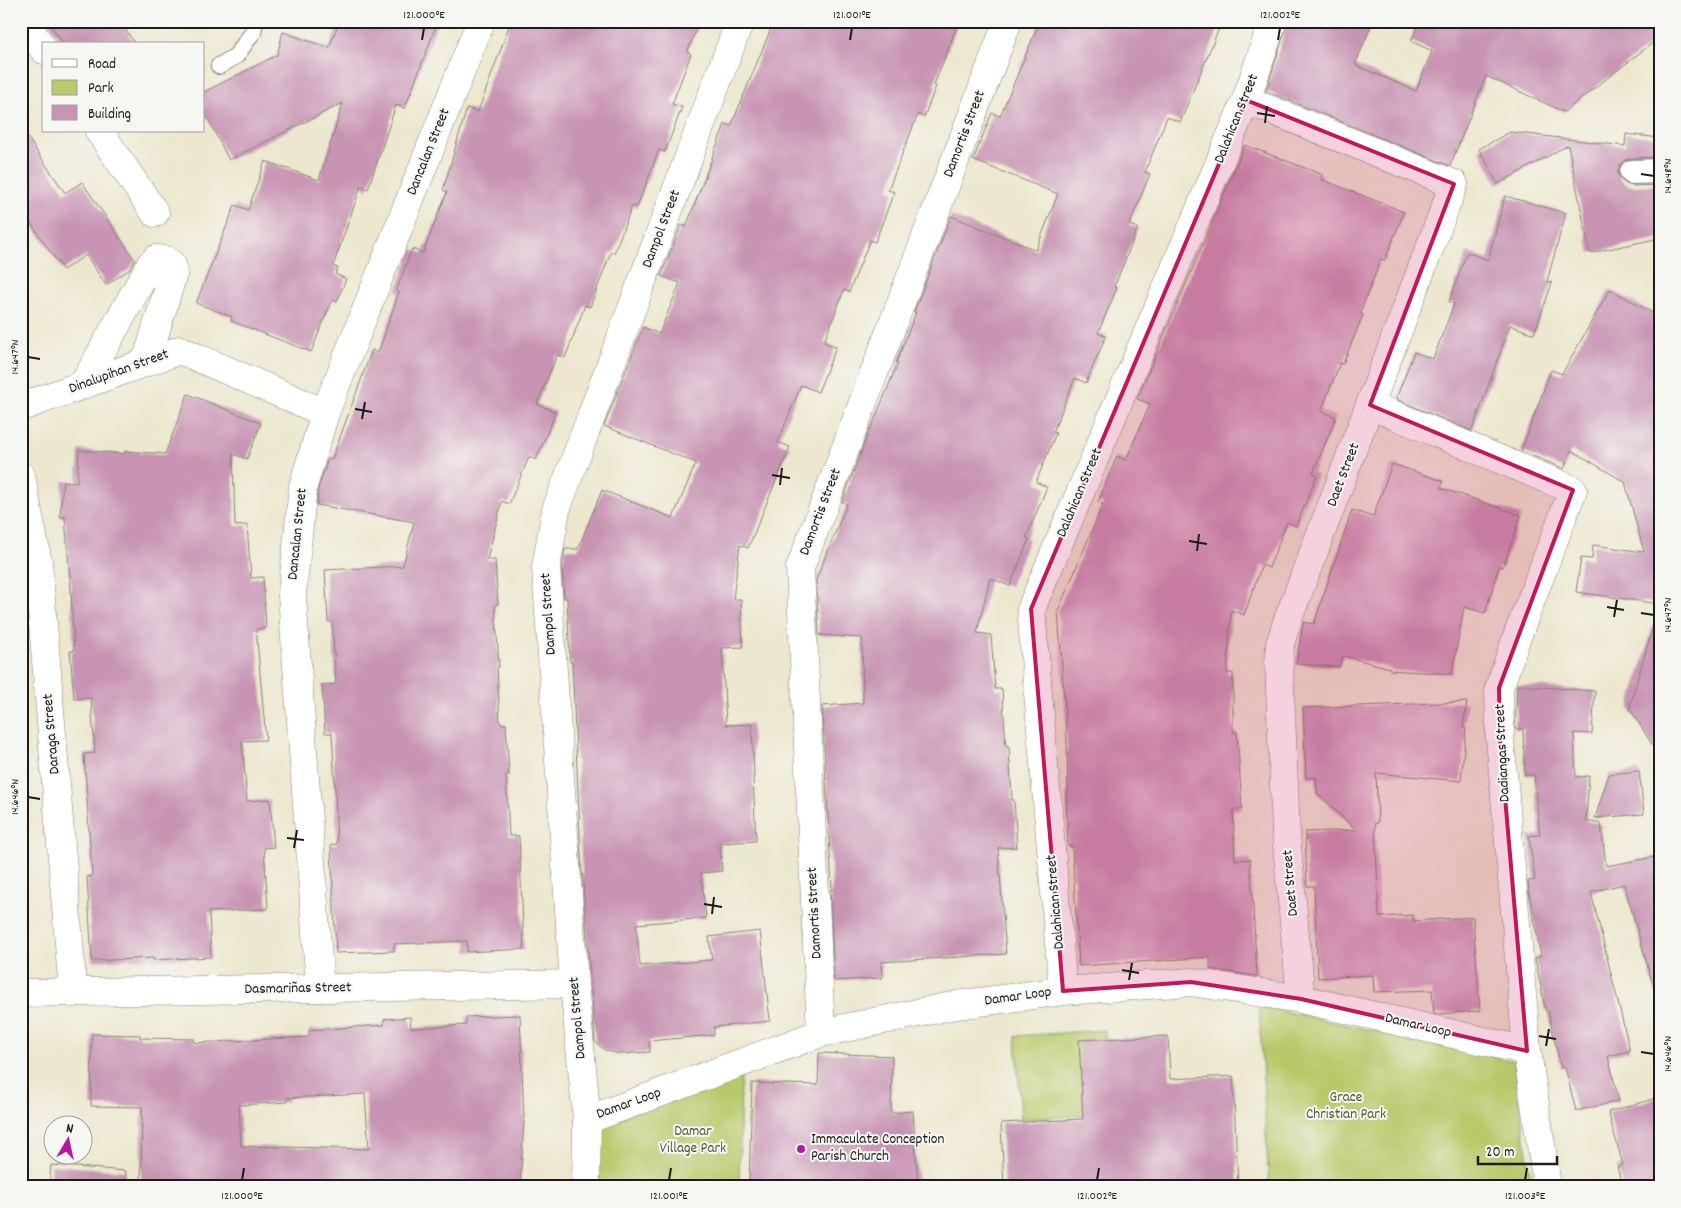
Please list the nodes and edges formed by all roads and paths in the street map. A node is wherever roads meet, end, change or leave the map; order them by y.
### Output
1 (24, 21) edge
2 (254, 21) edge
3 (481, 21) edge
4 (740, 21) edge
5 (1008, 21) edge
6 (1273, 21) edge
7 (42, 47) edge
8 (219, 66) dead end
9 (1246, 100) junction
10 (100, 132) edge
11 (1660, 171) edge
12 (1632, 172) dead end
13 (155, 213) dead end
14 (146, 362) junction
15 (83, 385) junction
16 (1370, 405) junction
17 (21, 408) edge
18 (325, 413) junction
19 (21, 476) edge
20 (574, 984) junction
21 (320, 988) junction
22 (1064, 990) junction
23 (21, 993) edge
24 (73, 993) junction
25 (1301, 999) junction
26 (821, 1033) junction
27 (1527, 1051) junction
28 (587, 1120) junction
29 (586, 1187) edge
30 (1542, 1187) edge

1 - 7 street
2 - 8 lane
3 - 18 street, Dancalan Street
4 - 20 street, Dampol Street
5 - 26 street, Damortis Street
6 - 9 street, Dalahican Street
9 - 16 street, Daet Street
9 - 22 street, Dalahican Street
10 - 13 street
11 - 12 street
14 - 15 street, Dinalupihan Street
14 - 15 street
14 - 18 street, Dinalupihan Street
15 - 17 street, Dinalupihan Street
16 - 25 street, Daet Street
16 - 27 street, Dadiangas Street
18 - 21 street, Dancalan Street
19 - 24 street, Daraga Street
20 - 21 street, Dasmariñas Street
20 - 28 street, Dampol Street
21 - 24 street, Dasmariñas Street
22 - 25 street, Damar Loop
22 - 26 street, Damar Loop
23 - 24 street, Dasmariñas Street
25 - 27 street, Damar Loop
26 - 28 street, Damar Loop
27 - 30 street, Dadiangas Street
28 - 29 street, Damar Loop

